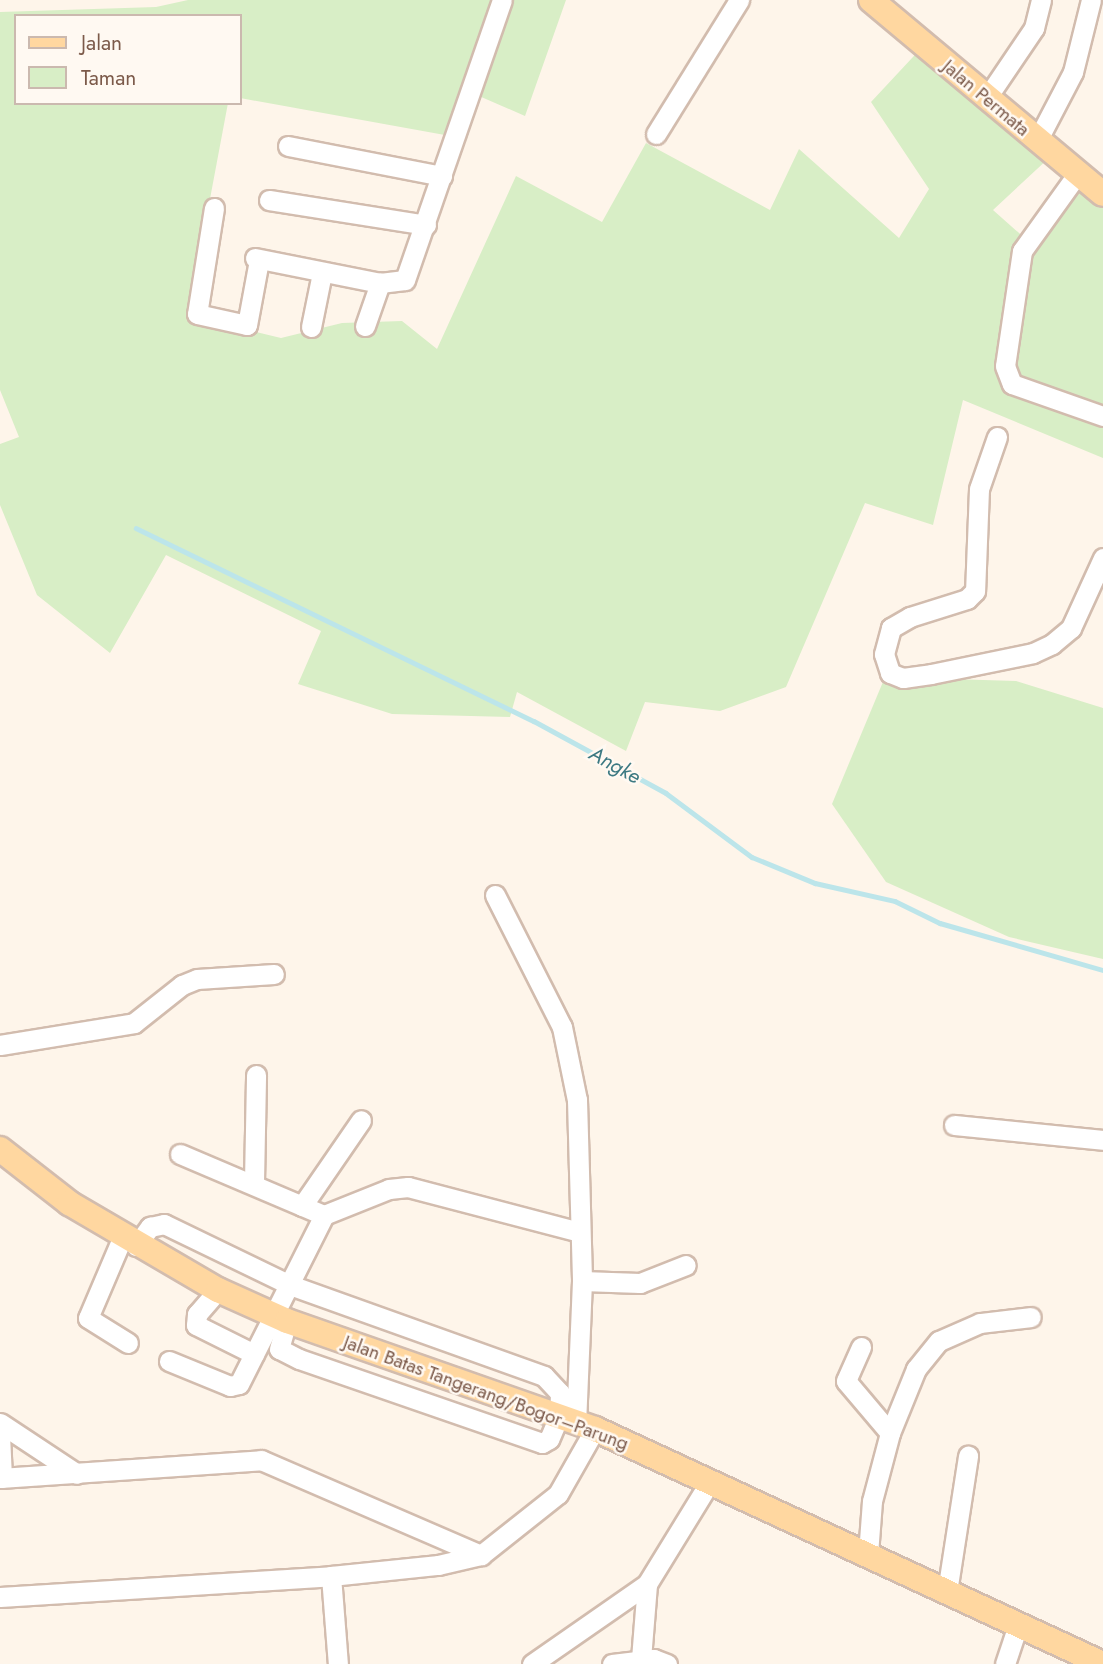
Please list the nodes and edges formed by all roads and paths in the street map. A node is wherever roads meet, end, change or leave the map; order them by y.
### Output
1 (502, 0) edge
2 (739, 0) edge
3 (871, 0) edge
4 (1041, 0) edge
5 (1091, 0) edge
6 (986, 99) junction
7 (656, 134) dead end
8 (1037, 141) junction
9 (288, 145) dead end
10 (1078, 173) junction
11 (442, 176) junction
12 (1103, 194) edge
13 (270, 200) dead end
14 (215, 208) dead end
15 (426, 225) junction
16 (322, 273) junction
17 (380, 283) junction
18 (365, 326) dead end
19 (311, 327) dead end
20 (1103, 416) edge
21 (997, 437) dead end
22 (1103, 558) edge
23 (495, 895) dead end
24 (274, 974) dead end
25 (0, 1045) edge
26 (257, 1075) dead end
27 (361, 1121) dead end
28 (954, 1125) dead end
29 (1103, 1140) edge
30 (0, 1149) edge
31 (180, 1154) dead end
32 (254, 1182) junction
33 (302, 1206) junction
34 (324, 1215) junction
35 (580, 1232) junction
36 (130, 1241) junction
37 (686, 1265) dead end
38 (582, 1280) junction
39 (290, 1285) junction
40 (218, 1290) junction
41 (281, 1317) junction
42 (1031, 1317) dead end
43 (128, 1343) dead end
44 (861, 1347) dead end
45 (254, 1354) junction
46 (169, 1361) dead end
47 (0, 1423) edge
48 (577, 1423) junction
49 (890, 1433) junction
50 (0, 1435) edge
51 (968, 1456) dead end
52 (77, 1474) junction
53 (1, 1478) edge
54 (711, 1480) junction
55 (868, 1554) junction
56 (481, 1555) junction
57 (331, 1576) junction
58 (647, 1584) junction
59 (947, 1592) junction
60 (0, 1597) edge
61 (1017, 1625) junction
62 (641, 1659) junction
63 (338, 1664) edge
64 (532, 1664) edge
65 (612, 1664) edge
66 (667, 1664) edge
67 (1005, 1664) edge
68 (1103, 1664) edge

1 - 11 street
2 - 7 street
3 - 6 main road, Jalan Permata
4 - 6 street
5 - 8 street
6 - 8 main road, Jalan Permata
8 - 10 main road, Jalan Permata
9 - 11 street
10 - 12 main road, Jalan Permata
10 - 20 street
11 - 15 street
13 - 15 street
14 - 16 street
15 - 17 street
16 - 17 street
16 - 19 street
17 - 18 street
21 - 22 street
23 - 35 street
24 - 25 street
26 - 32 street
27 - 33 street
28 - 29 street
30 - 36 main road, Jalan Batas Tangerang/Bogor–Parung
31 - 32 street
32 - 33 street
33 - 34 street
34 - 35 street
34 - 39 street
35 - 38 street
36 - 39 street
36 - 40 main road, Jalan Batas Tangerang/Bogor–Parung
36 - 43 street
37 - 38 street
38 - 48 street
39 - 41 street
39 - 48 street
40 - 41 main road, Jalan Batas Tangerang/Bogor–Parung
40 - 45 street
41 - 45 street
41 - 48 main road, Jalan Batas Tangerang/Bogor–Parung
42 - 49 street
44 - 49 street
45 - 46 street
47 - 52 street
48 - 54 main road, Jalan Batas Tangerang/Bogor–Parung
48 - 56 street
49 - 55 street
50 - 53 street
51 - 59 street
52 - 53 street
52 - 56 street
54 - 55 main road, Jalan Batas Tangerang/Bogor–Parung
54 - 58 street
55 - 59 main road, Jalan Batas Tangerang/Bogor–Parung
56 - 57 street
57 - 60 street
57 - 63 street
58 - 62 street
58 - 64 street
59 - 61 main road, Jalan Batas Tangerang/Bogor–Parung
61 - 67 street
61 - 68 main road, Jalan Batas Tangerang/Bogor–Parung
62 - 65 street
62 - 66 street

